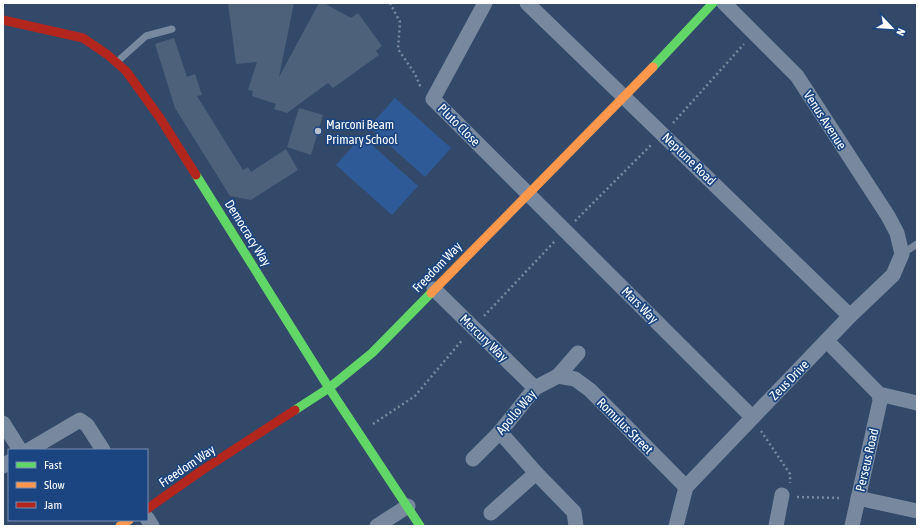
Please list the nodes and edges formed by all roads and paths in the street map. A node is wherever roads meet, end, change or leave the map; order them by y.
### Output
1 (390, 3) edge
2 (485, 3) edge
3 (527, 3) edge
4 (713, 3) edge
5 (724, 3) edge
6 (3, 20) edge
7 (172, 29) dead end
8 (116, 62) junction
9 (422, 90) dead end
10 (624, 97) junction
11 (528, 193) junction
12 (917, 244) edge
13 (902, 254) junction
14 (434, 289) junction
15 (850, 316) junction
16 (826, 341) junction
17 (578, 353) dead end
18 (558, 376) junction
19 (329, 388) junction
20 (535, 388) junction
21 (879, 394) junction
22 (917, 403) edge
23 (752, 417) junction
24 (3, 423) edge
25 (500, 432) junction
26 (19, 449) edge
27 (31, 449) edge
28 (102, 449) edge
29 (473, 459) dead end
30 (536, 473) junction
31 (686, 487) junction
32 (786, 496) junction
33 (858, 498) junction
34 (408, 506) junction
35 (148, 508) edge
36 (917, 511) edge
37 (491, 514) dead end
38 (377, 526) edge
39 (420, 526) edge
40 (576, 526) edge
41 (676, 526) edge
42 (776, 526) edge
43 (852, 526) edge

1 - 9 path
2 - 11 street, Pluto Close
3 - 10 street, Neptune Road
4 - 10 street, Freedom Way
5 - 13 street, Venus Avenue
6 - 8 street, Democracy Way
7 - 8 lane
8 - 19 street, Democracy Way
10 - 11 street, Freedom Way
10 - 15 street, Neptune Road
11 - 14 street, Freedom Way
11 - 23 street, Mars Way
12 - 13 lane
13 - 15 street, Zeus Drive
14 - 19 street, Freedom Way
14 - 20 street, Mercury Way
15 - 16 street, Zeus Drive
16 - 21 street
16 - 23 street, Zeus Drive
17 - 18 street, Apollo Way
18 - 20 street, Apollo Way
18 - 31 street, Romulus Street
19 - 34 street, Democracy Way
19 - 35 street, Freedom Way
20 - 25 street, Apollo Way
21 - 22 street
21 - 33 street, Perseus Road
23 - 31 street, Zeus Drive
23 - 32 path
24 - 26 street
25 - 29 street, Apollo Way
25 - 30 street
27 - 28 street
30 - 37 street
30 - 40 street
31 - 41 street, Zeus Drive
32 - 33 path
32 - 42 street
33 - 36 street
33 - 43 street, Perseus Road
34 - 38 street
34 - 39 street, Democracy Way

